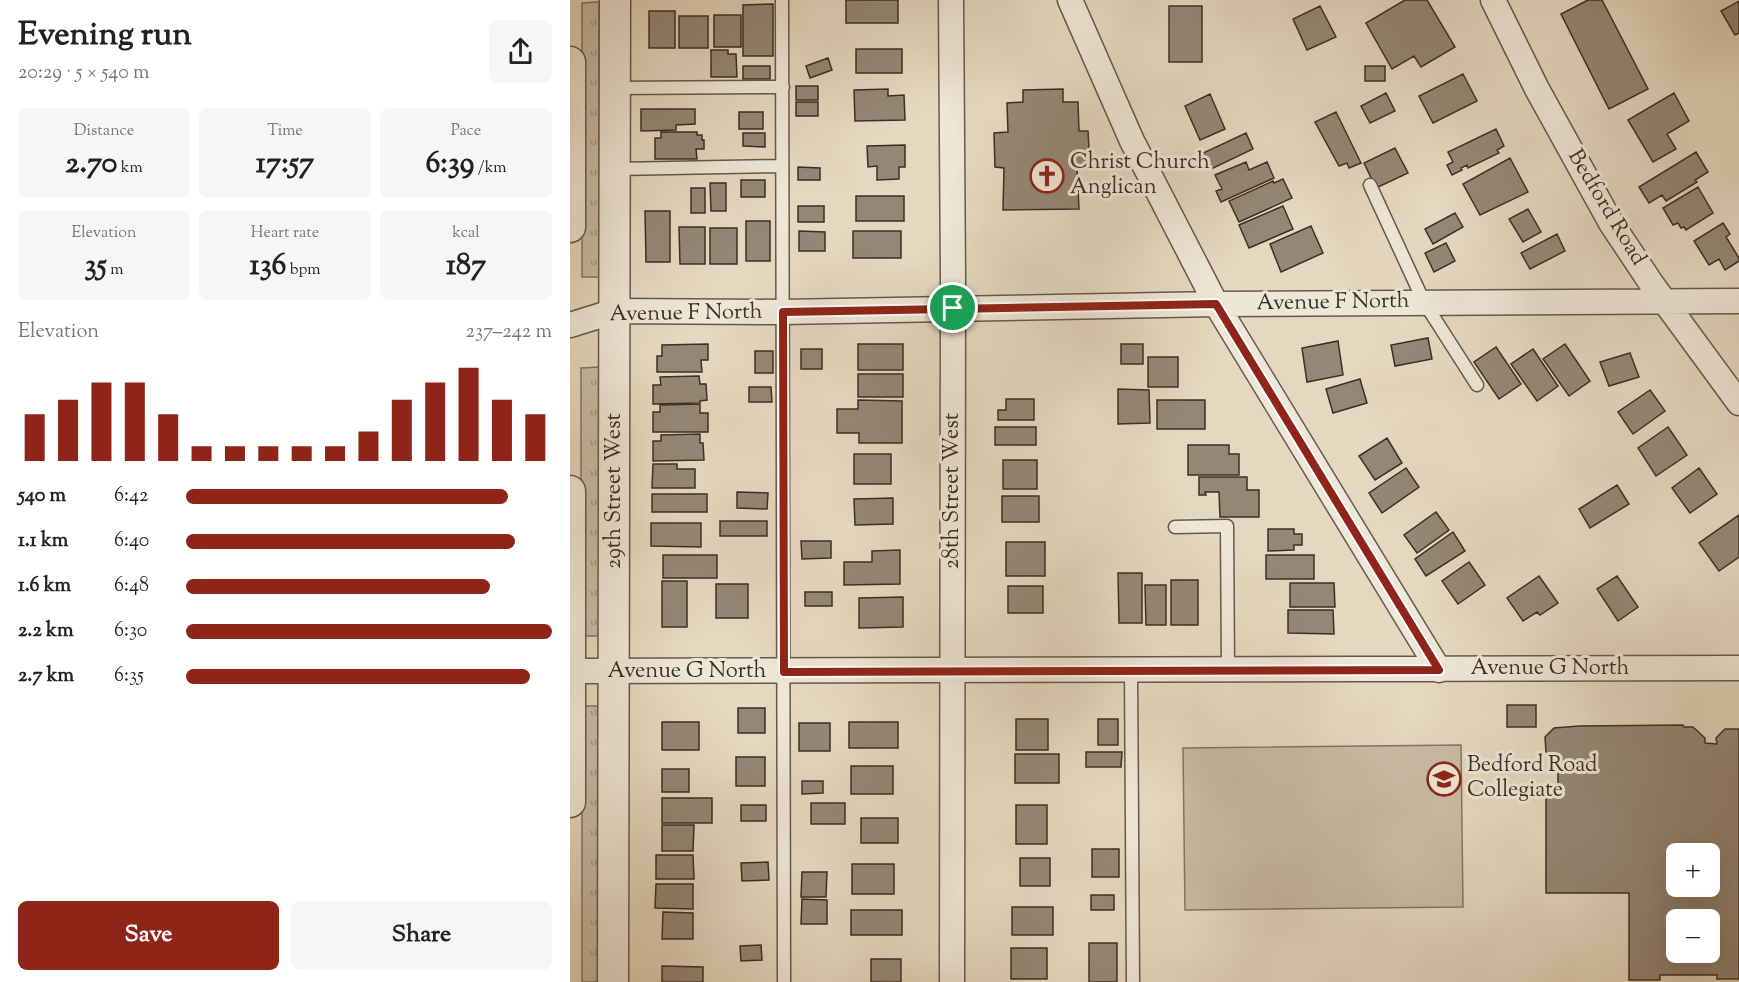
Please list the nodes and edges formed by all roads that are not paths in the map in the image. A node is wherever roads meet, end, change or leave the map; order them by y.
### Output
1 (615, 0) edge
2 (782, 0) edge
3 (951, 0) edge
4 (1070, 0) edge
5 (1493, 0) edge
6 (570, 62) edge
7 (783, 87) junction
8 (614, 88) junction
9 (570, 146) edge
10 (782, 166) junction
11 (614, 169) junction
12 (1370, 185) dead end
13 (570, 227) edge
14 (1664, 301) junction
15 (1739, 301) edge
16 (1424, 302) junction
17 (1216, 304) junction
18 (953, 308) junction
19 (615, 311) junction
20 (783, 312) junction
21 (570, 325) edge
22 (1477, 385) dead end
23 (1739, 403) edge
24 (570, 491) edge
25 (1175, 527) dead end
26 (1739, 668) edge
27 (1131, 670) junction
28 (1228, 670) junction
29 (1439, 670) junction
30 (570, 671) edge
31 (953, 671) junction
32 (614, 672) junction
33 (784, 672) junction
34 (570, 802) edge
35 (613, 982) edge
36 (784, 982) edge
37 (952, 982) edge
38 (1133, 982) edge

1 - 8 street, 29th Street West
2 - 7 lane
3 - 18 street, 28th Street West
4 - 17 street
5 - 14 street, Bedford Road
6 - 9 street
7 - 8 lane
7 - 10 lane
8 - 11 street, 29th Street West
9 - 13 street
10 - 11 lane
10 - 20 lane
11 - 19 street, 29th Street West
12 - 16 lane
14 - 15 street, Avenue F North
14 - 16 street, Avenue F North
14 - 23 street, Bedford Road
16 - 17 street, Avenue F North
16 - 22 lane
17 - 18 street, Avenue F North
17 - 29 street
18 - 20 street, Avenue F North
18 - 31 street, 28th Street West
19 - 20 street, Avenue F North
19 - 21 street, Avenue F North
19 - 32 street, 29th Street West
20 - 33 lane
24 - 30 street, 29th Street West
25 - 28 lane
26 - 29 street, Avenue G North
27 - 28 street, Avenue G North
27 - 31 street, Avenue G North
27 - 38 lane
28 - 29 street, Avenue G North
30 - 32 street, Avenue G North
30 - 34 street, 29th Street West
31 - 33 street, Avenue G North
31 - 37 street, 28th Street West
32 - 33 street, Avenue G North
32 - 35 street, 29th Street West
33 - 36 lane

